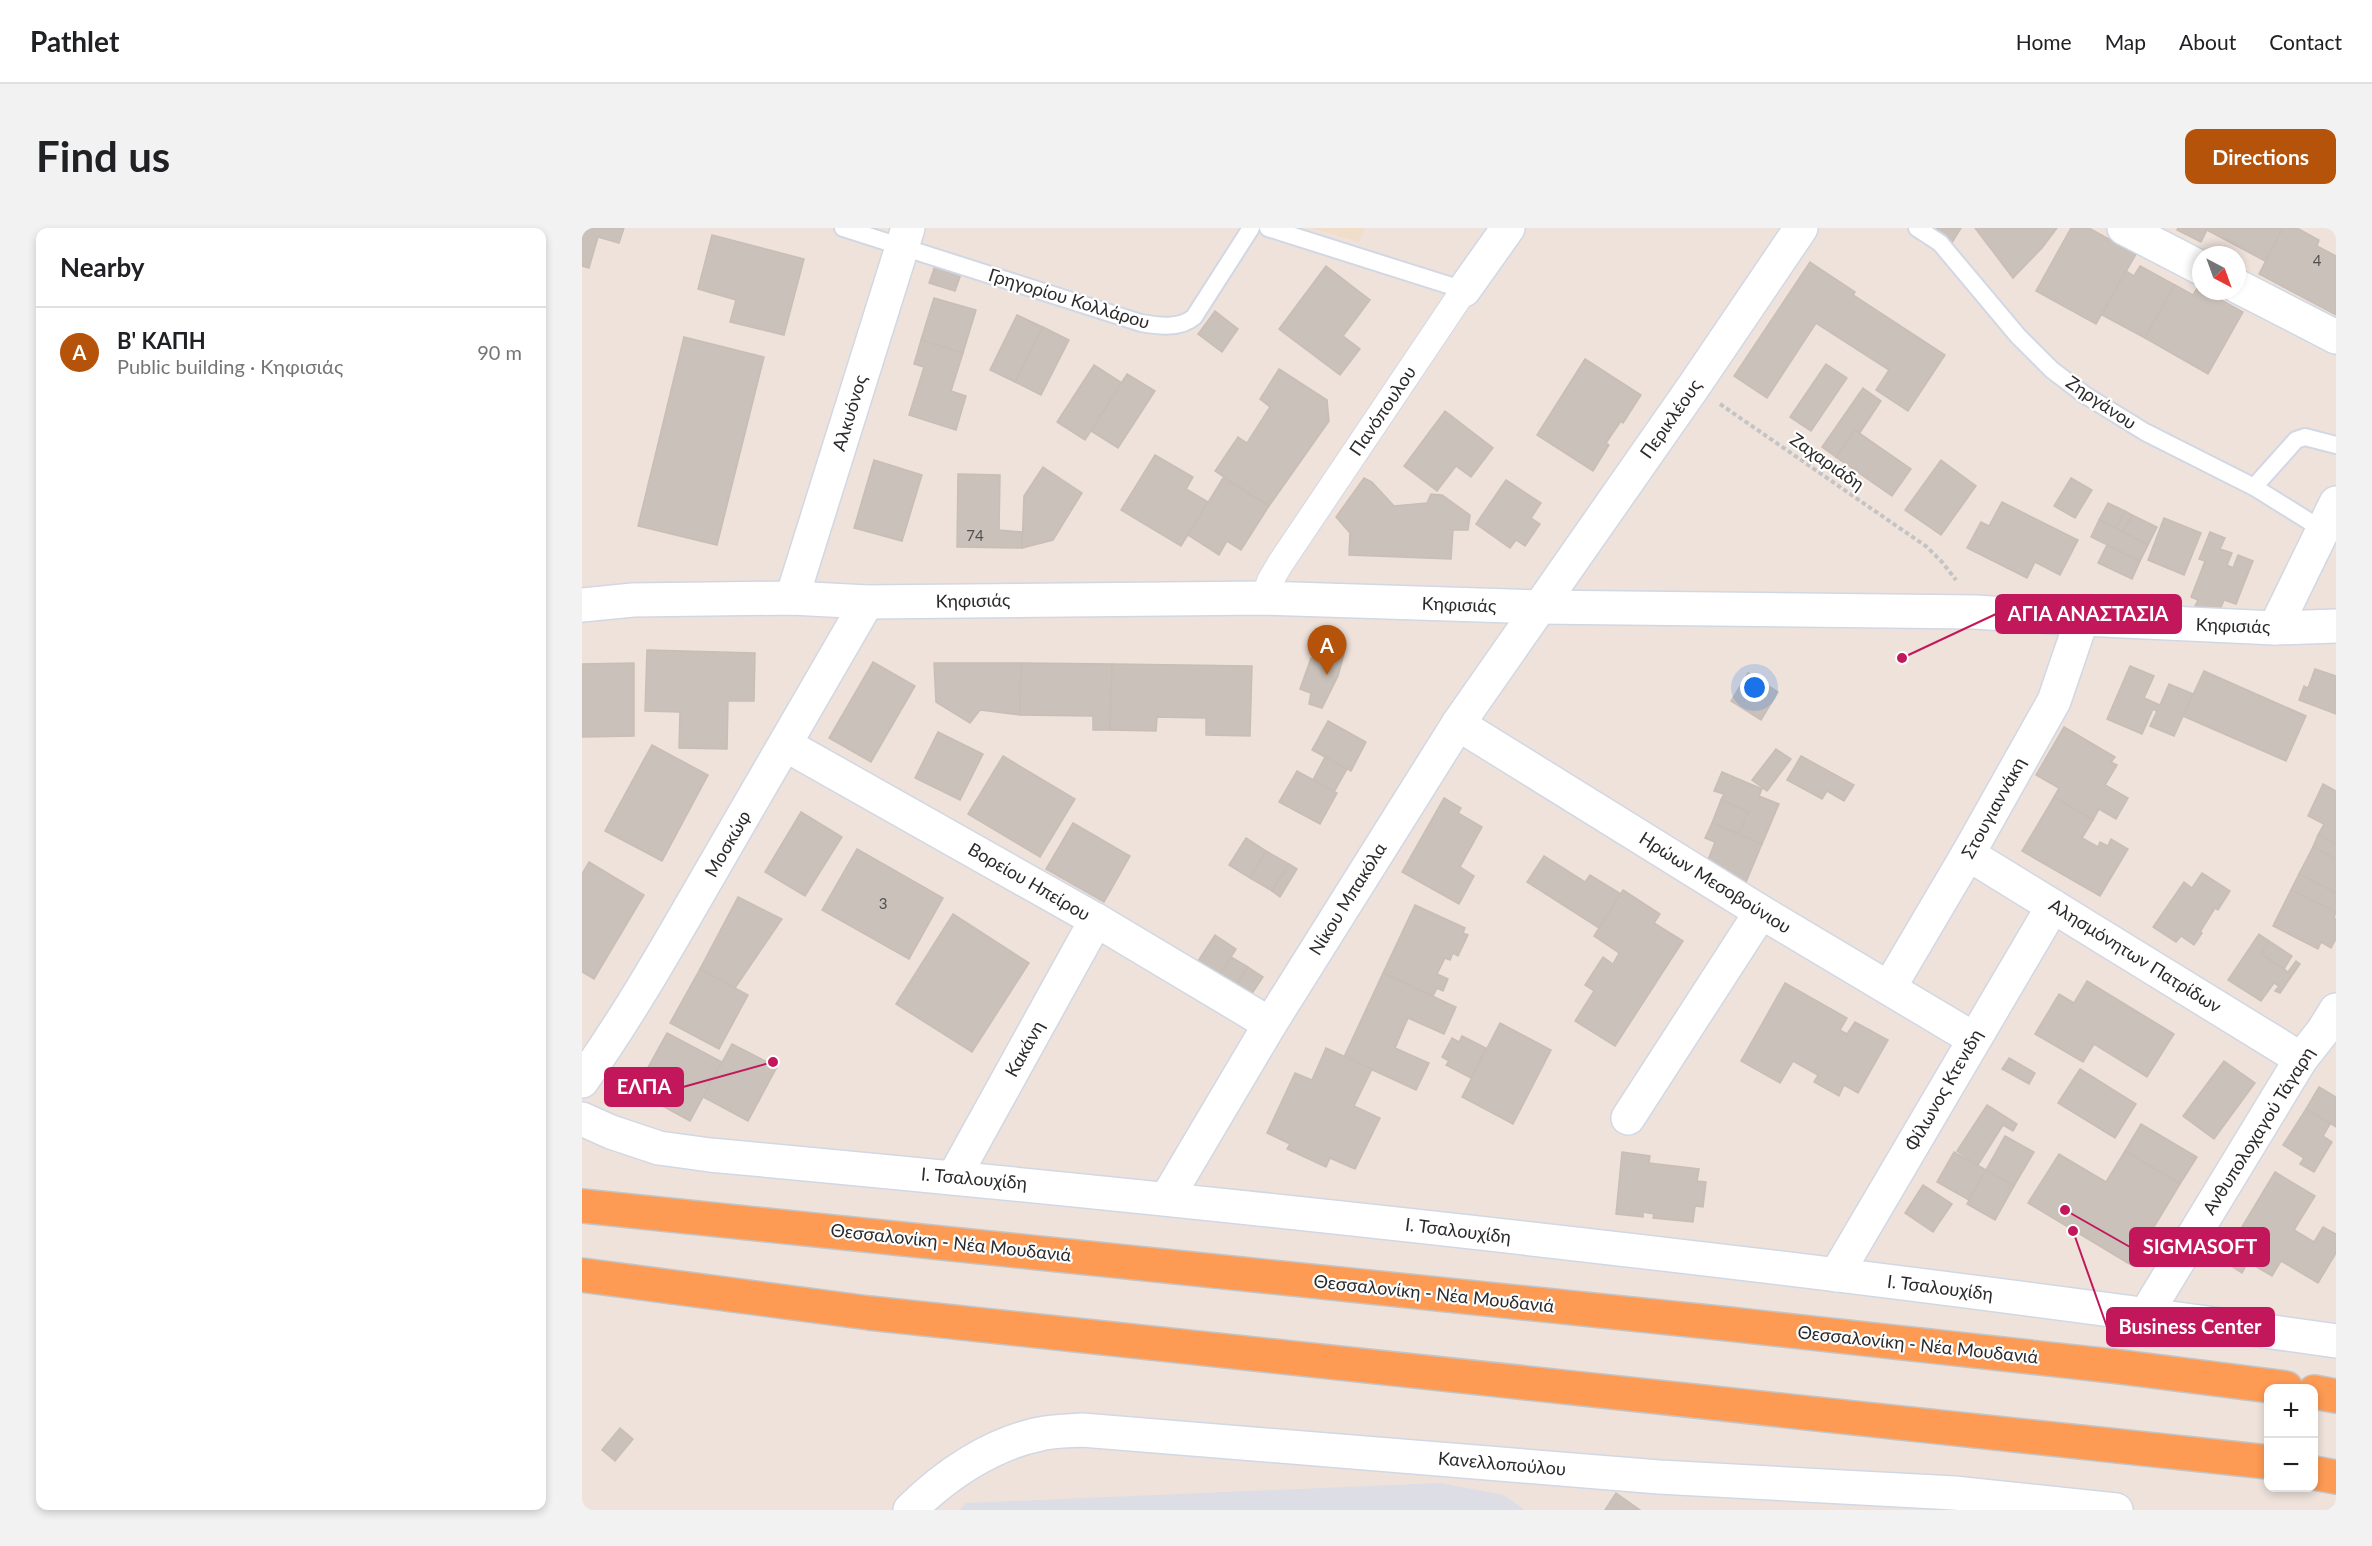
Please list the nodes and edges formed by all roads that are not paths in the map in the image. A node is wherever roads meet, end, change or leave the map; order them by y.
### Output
1 (843, 228) edge
2 (1251, 228) edge
3 (1508, 228) edge
4 (1801, 228) edge
5 (1917, 228) edge
6 (2124, 228) edge
7 (1272, 229) edge
8 (905, 237) edge
9 (2192, 262) edge
10 (1464, 290) junction
11 (2246, 291) edge
12 (2336, 337) edge
13 (2336, 445) edge
14 (2254, 487) junction
15 (2329, 516) edge
16 (792, 598) junction
17 (1265, 598) junction
18 (867, 602) junction
19 (582, 605) edge
20 (1538, 607) junction
21 (2082, 619) junction
22 (2336, 626) edge
23 (2275, 628) junction
24 (1458, 724) junction
25 (786, 745) junction
26 (1968, 854) junction
27 (2053, 906) junction
28 (1761, 912) junction
29 (1096, 920) junction
30 (1889, 988) junction
31 (1270, 1024) junction
32 (2332, 1027) edge
33 (1974, 1039) junction
34 (2301, 1059) junction
35 (582, 1081) edge
36 (1628, 1118) dead end
37 (582, 1119) edge
38 (954, 1177) junction
39 (1167, 1198) junction
40 (582, 1206) edge
41 (582, 1275) edge
42 (1836, 1275) junction
43 (2146, 1314) junction
44 (2336, 1341) edge
45 (2264, 1386) edge
46 (2318, 1393) edge
47 (2336, 1396) edge
48 (2261, 1462) edge
49 (2318, 1467) edge
50 (2336, 1469) edge
51 (2318, 1474) edge
52 (2336, 1477) edge
53 (910, 1510) edge
54 (2116, 1510) edge

1 - 8 lane, Γρηγορίου Κολλάρου
2 - 8 lane, Γρηγορίου Κολλάρου
3 - 10 street, Πανόπουλου
4 - 20 street, Περικλέους
5 - 14 lane, Ζηργάνου
6 - 9 street
7 - 10 lane
8 - 16 street, Αλκυόνος
10 - 17 street, Πανόπουλου
11 - 12 street
13 - 14 lane
14 - 15 lane, Ζηργάνου
15 - 23 street
16 - 18 street, Κηφισιάς
16 - 19 street, Κηφισιάς
17 - 18 street, Κηφισιάς
17 - 20 street, Κηφισιάς
18 - 25 street, Μοσκώφ
20 - 21 street, Κηφισιάς
20 - 24 street, Νίκου Μπακόλα
21 - 23 street, Κηφισιάς
21 - 26 street, Στουγιαννάκη
22 - 23 street, Κηφισιάς
24 - 28 street, Ηρώων Μεσοβούνιου
24 - 31 street, Νίκου Μπακόλα
25 - 29 street, Βορείου Ηπείρου
25 - 35 street, Μοσκώφ
26 - 27 street, Αλησμόνητων Πατρίδων
26 - 30 street, Στουγιαννάκη
27 - 33 street, Φίλωνος Κτενιδη
27 - 34 street, Αλησμόνητων Πατρίδων
28 - 30 street, Ηρώων Μεσοβούνιου
28 - 36 street
29 - 31 street, Βορείου Ηπείρου
29 - 38 street, Κακάνη
30 - 33 street, Ηρώων Μεσοβούνιου
31 - 39 street, Νίκου Μπακόλα
32 - 34 street, Ανθυπολοχαγού Τάγαρη
33 - 42 street, Φίλωνος Κτενιδη
34 - 43 street, Ανθυπολοχαγού Τάγαρη
37 - 38 street, Ι. Τσαλουχίδη
38 - 39 street, Ι. Τσαλουχίδη
39 - 42 street, Ι. Τσαλουχίδη
40 - 45 highway, Θεσσαλονίκη - Νέα Μουδανιά
41 - 48 highway
42 - 43 street, Ι. Τσαλουχίδη
43 - 44 street, Ι. Τσαλουχίδη
46 - 47 highway
49 - 50 highway
51 - 52 highway
53 - 54 street, Κανελλοπούλου

